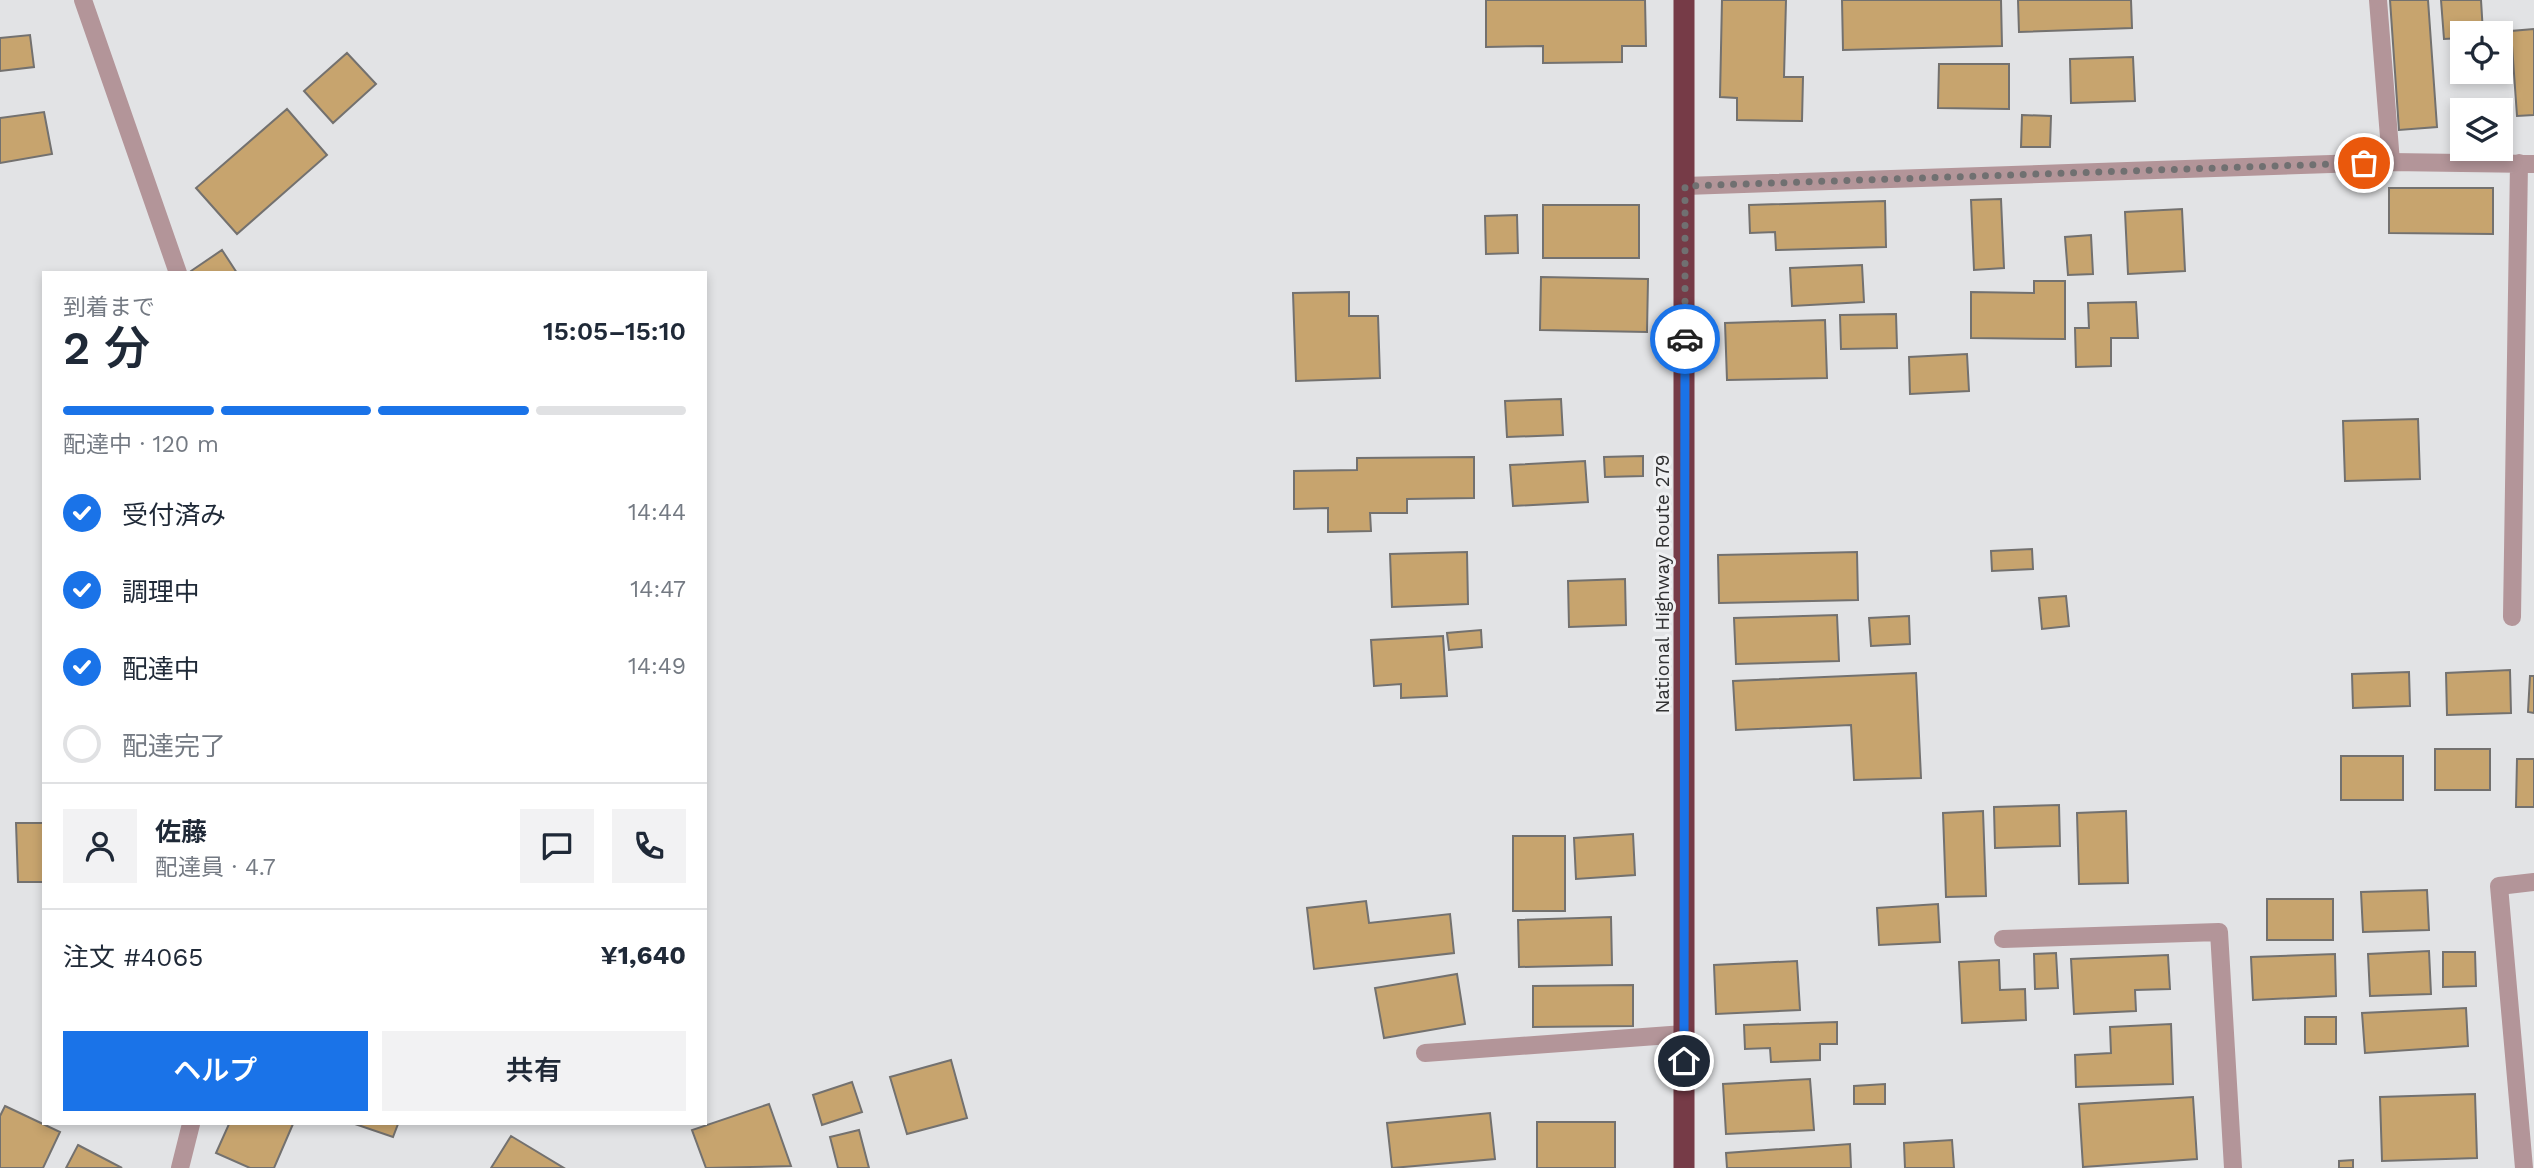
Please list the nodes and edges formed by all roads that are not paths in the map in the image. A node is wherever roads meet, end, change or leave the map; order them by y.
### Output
1 (83, 0) edge
2 (1684, 0) edge
3 (2378, 0) edge
4 (2392, 162) junction
5 (2526, 163) edge
6 (1685, 186) junction
7 (177, 271) edge
8 (2512, 617) dead end
9 (2534, 882) edge
10 (2003, 939) dead end
11 (1684, 1034) junction
12 (1425, 1053) dead end
13 (191, 1125) edge
14 (180, 1168) edge
15 (1684, 1168) edge
16 (2234, 1168) edge
17 (2524, 1168) edge

1 - 7 street
2 - 6 highway, National Highway Route 279
3 - 4 street
4 - 5 street
4 - 6 street
5 - 8 street
6 - 11 highway, National Highway Route 279
9 - 17 street
10 - 16 street
11 - 12 street
11 - 15 highway, National Highway Route 279
13 - 14 street

